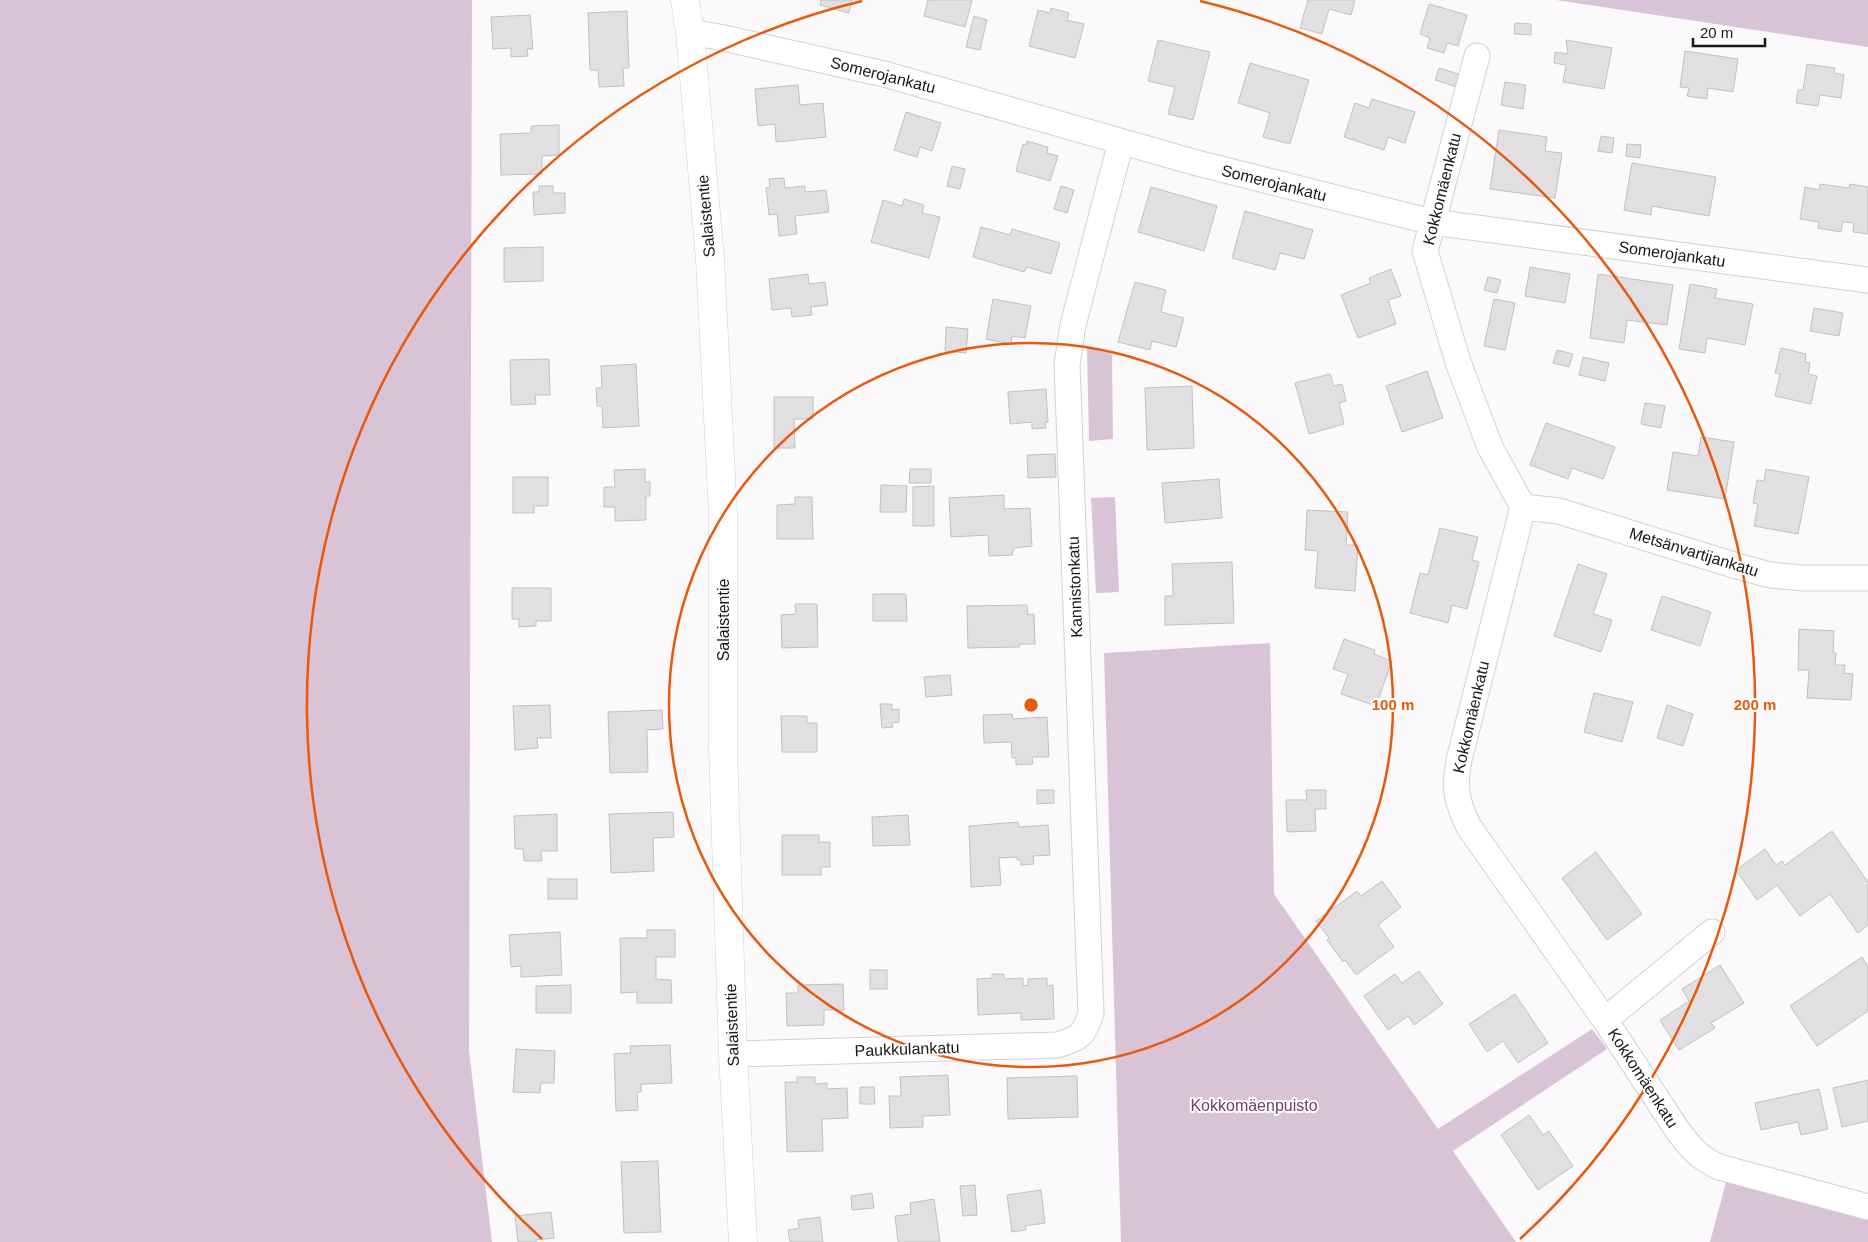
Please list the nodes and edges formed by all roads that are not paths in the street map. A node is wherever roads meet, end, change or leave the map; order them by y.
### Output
1 (685, 0) edge
2 (690, 32) junction
3 (1477, 56) dead end
4 (1121, 142) junction
5 (1432, 222) junction
6 (1868, 280) edge
7 (1523, 507) junction
8 (1868, 578) edge
9 (1712, 932) dead end
10 (1605, 1020) junction
11 (1080, 1036) joint
12 (733, 1054) junction
13 (1868, 1206) edge
14 (744, 1242) edge

1 - 2 street, Salaistentie
2 - 4 street, Somerojankatu
2 - 12 street, Salaistentie
3 - 5 street, Kokkomäenkatu
4 - 5 street, Somerojankatu
4 - 11 street, Kannistonkatu
5 - 6 street, Somerojankatu
5 - 7 street, Kokkomäenkatu
7 - 8 street, Metsänvartijankatu
7 - 10 street, Kokkomäenkatu
9 - 10 street
10 - 13 street, Kokkomäenkatu
11 - 12 street, Paukkulankatu
12 - 14 street, Salaistentie

